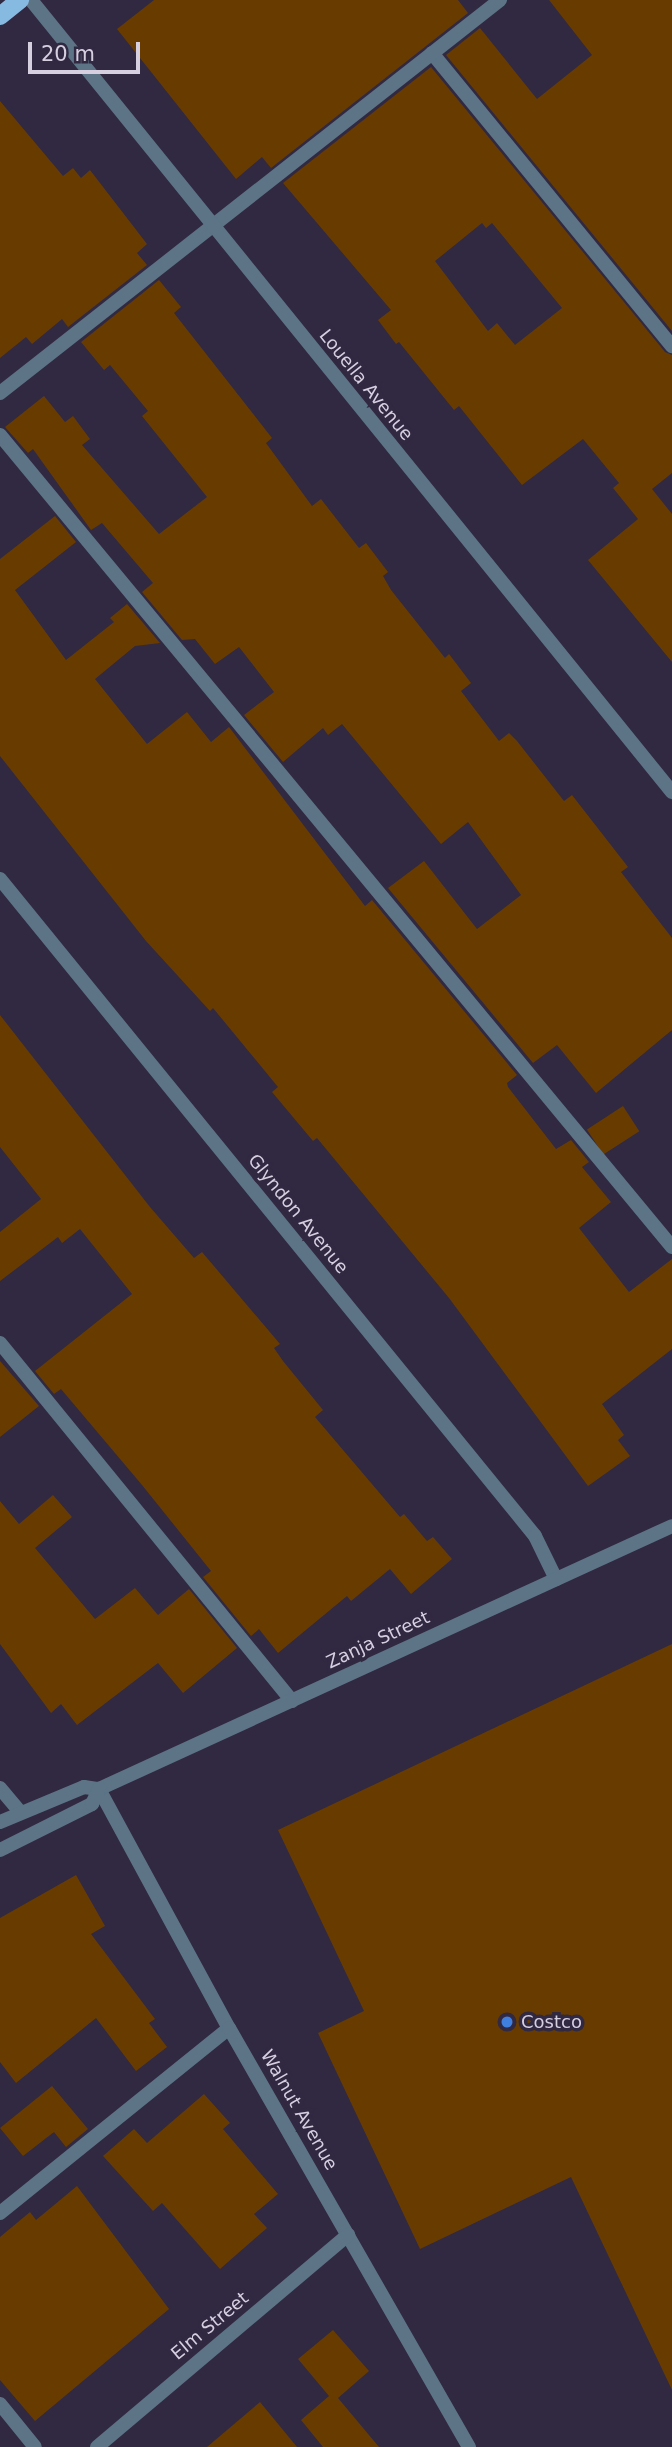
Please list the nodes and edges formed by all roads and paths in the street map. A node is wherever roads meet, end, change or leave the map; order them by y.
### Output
1 (20, 0) edge
2 (31, 0) edge
3 (500, 0) edge
4 (0, 16) edge
5 (432, 53) junction
6 (212, 226) junction
7 (672, 346) edge
8 (0, 393) edge
9 (0, 435) edge
10 (672, 793) edge
11 (0, 879) edge
12 (672, 1247) edge
13 (0, 1343) edge
14 (672, 1526) edge
15 (556, 1579) junction
16 (292, 1701) junction
17 (0, 1788) edge
18 (99, 1788) junction
19 (19, 1811) junction
20 (0, 1822) edge
21 (0, 1850) edge
22 (229, 2028) junction
23 (0, 2213) edge
24 (348, 2235) junction
25 (0, 2404) edge
26 (35, 2447) edge
27 (97, 2447) edge
28 (469, 2447) edge

1 - 4 main road
2 - 6 street, Louella Avenue
3 - 5 street
5 - 6 street
5 - 7 street
6 - 8 street
6 - 10 street, Louella Avenue
9 - 12 street
11 - 15 street, Glyndon Avenue
13 - 16 street
14 - 15 street, Zanja Street
15 - 16 street, Zanja Street
16 - 18 street, Zanja Street
17 - 19 street
18 - 19 street, Zanja Street
18 - 21 street, Zanja Street
18 - 22 street, Walnut Avenue
19 - 20 street, Zanja Street
22 - 23 street
22 - 24 street, Walnut Avenue
24 - 27 street, Elm Street
24 - 28 street, Walnut Avenue
25 - 26 street

